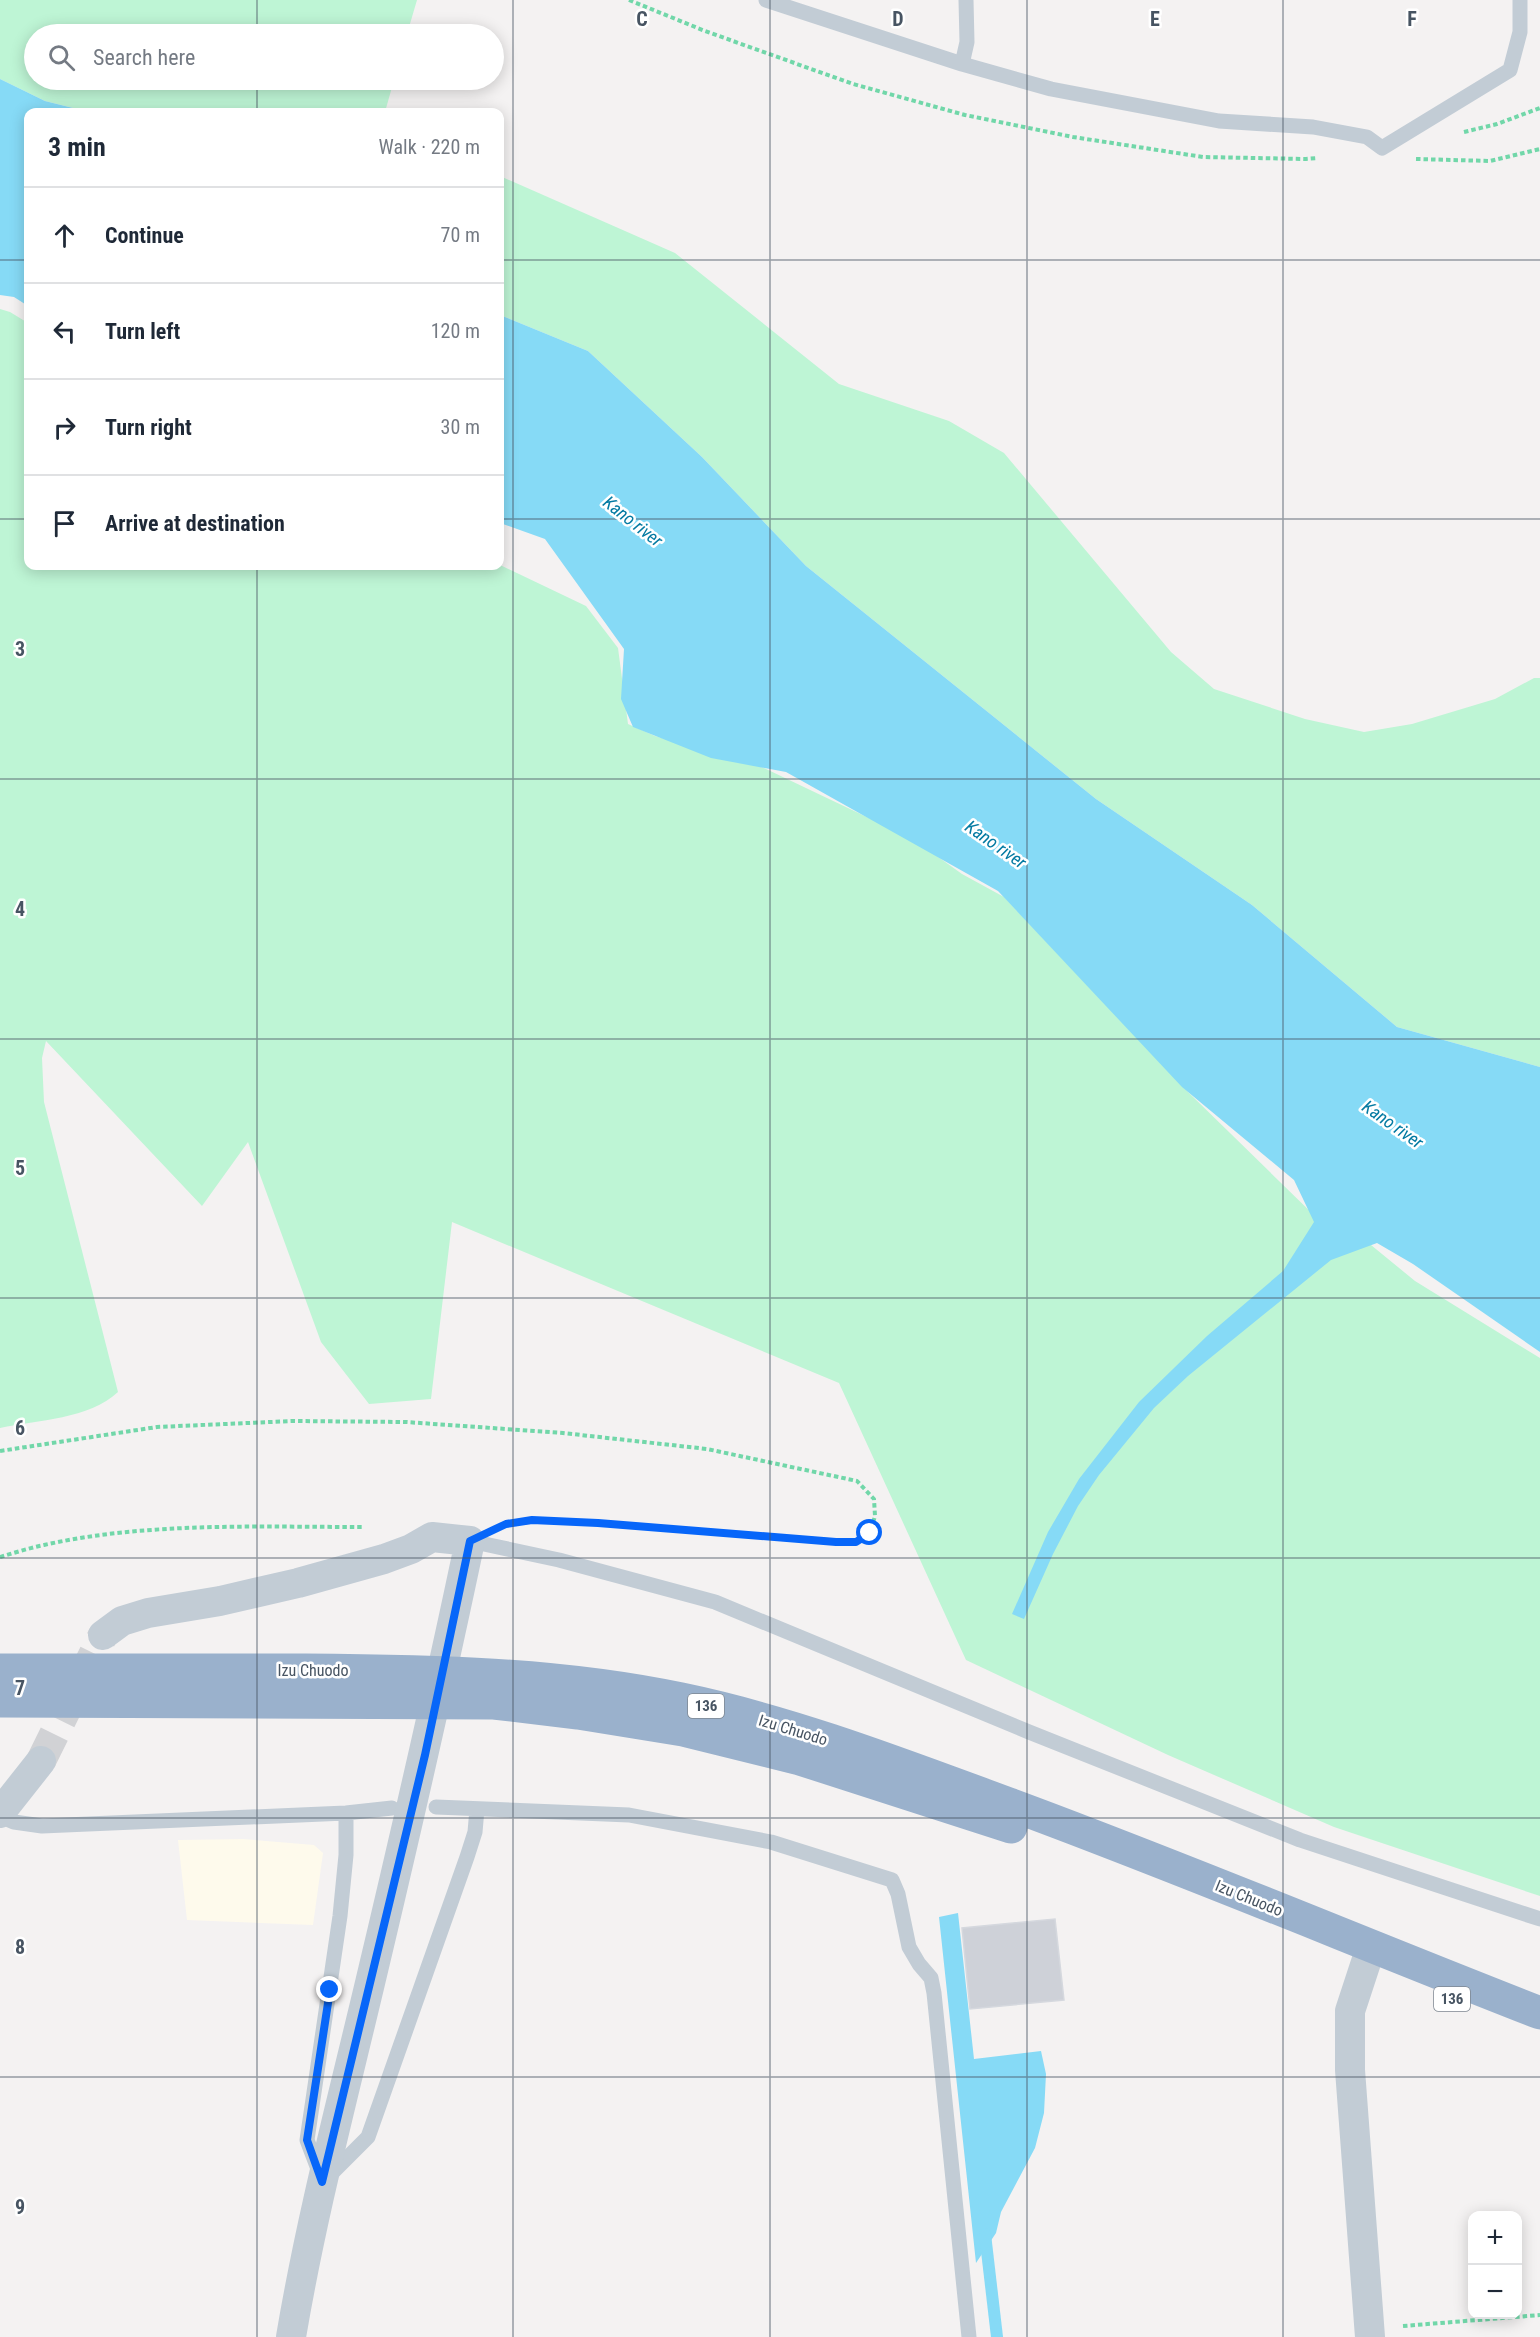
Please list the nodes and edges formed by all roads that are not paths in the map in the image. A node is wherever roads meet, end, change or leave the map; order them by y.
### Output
1 (766, 0) edge
2 (966, 0) edge
3 (1520, 0) edge
4 (962, 64) junction
5 (470, 1541) junction
6 (103, 1635) tunnel mouth
7 (0, 1670) edge
8 (438, 1688) junction
9 (0, 1701) edge
10 (41, 1761) tunnel mouth
11 (436, 1807) dead end
12 (392, 1808) dead end
13 (477, 1809) junction
14 (346, 1813) junction
15 (0, 1815) edge
16 (1540, 1919) edge
17 (1367, 1956) junction
18 (1540, 2013) edge
19 (1540, 2034) edge
20 (322, 2182) junction
21 (1370, 2333) edge
22 (291, 2337) edge
23 (969, 2337) edge

1 - 4 lane
2 - 4 lane
3 - 4 lane
5 - 6 street
5 - 8 street
5 - 16 lane
7 - 8 highway, Izu Chuodo / 136
8 - 9 highway, Izu Chuodo / 136
8 - 17 highway, Izu Chuodo / 136
8 - 20 street
10 - 15 street
11 - 13 lane
12 - 14 lane
13 - 20 lane
13 - 23 lane
14 - 15 lane
14 - 20 lane
17 - 18 highway, Izu Chuodo / 136
17 - 19 highway, Izu Chuodo / 136
17 - 21 street
20 - 22 street

